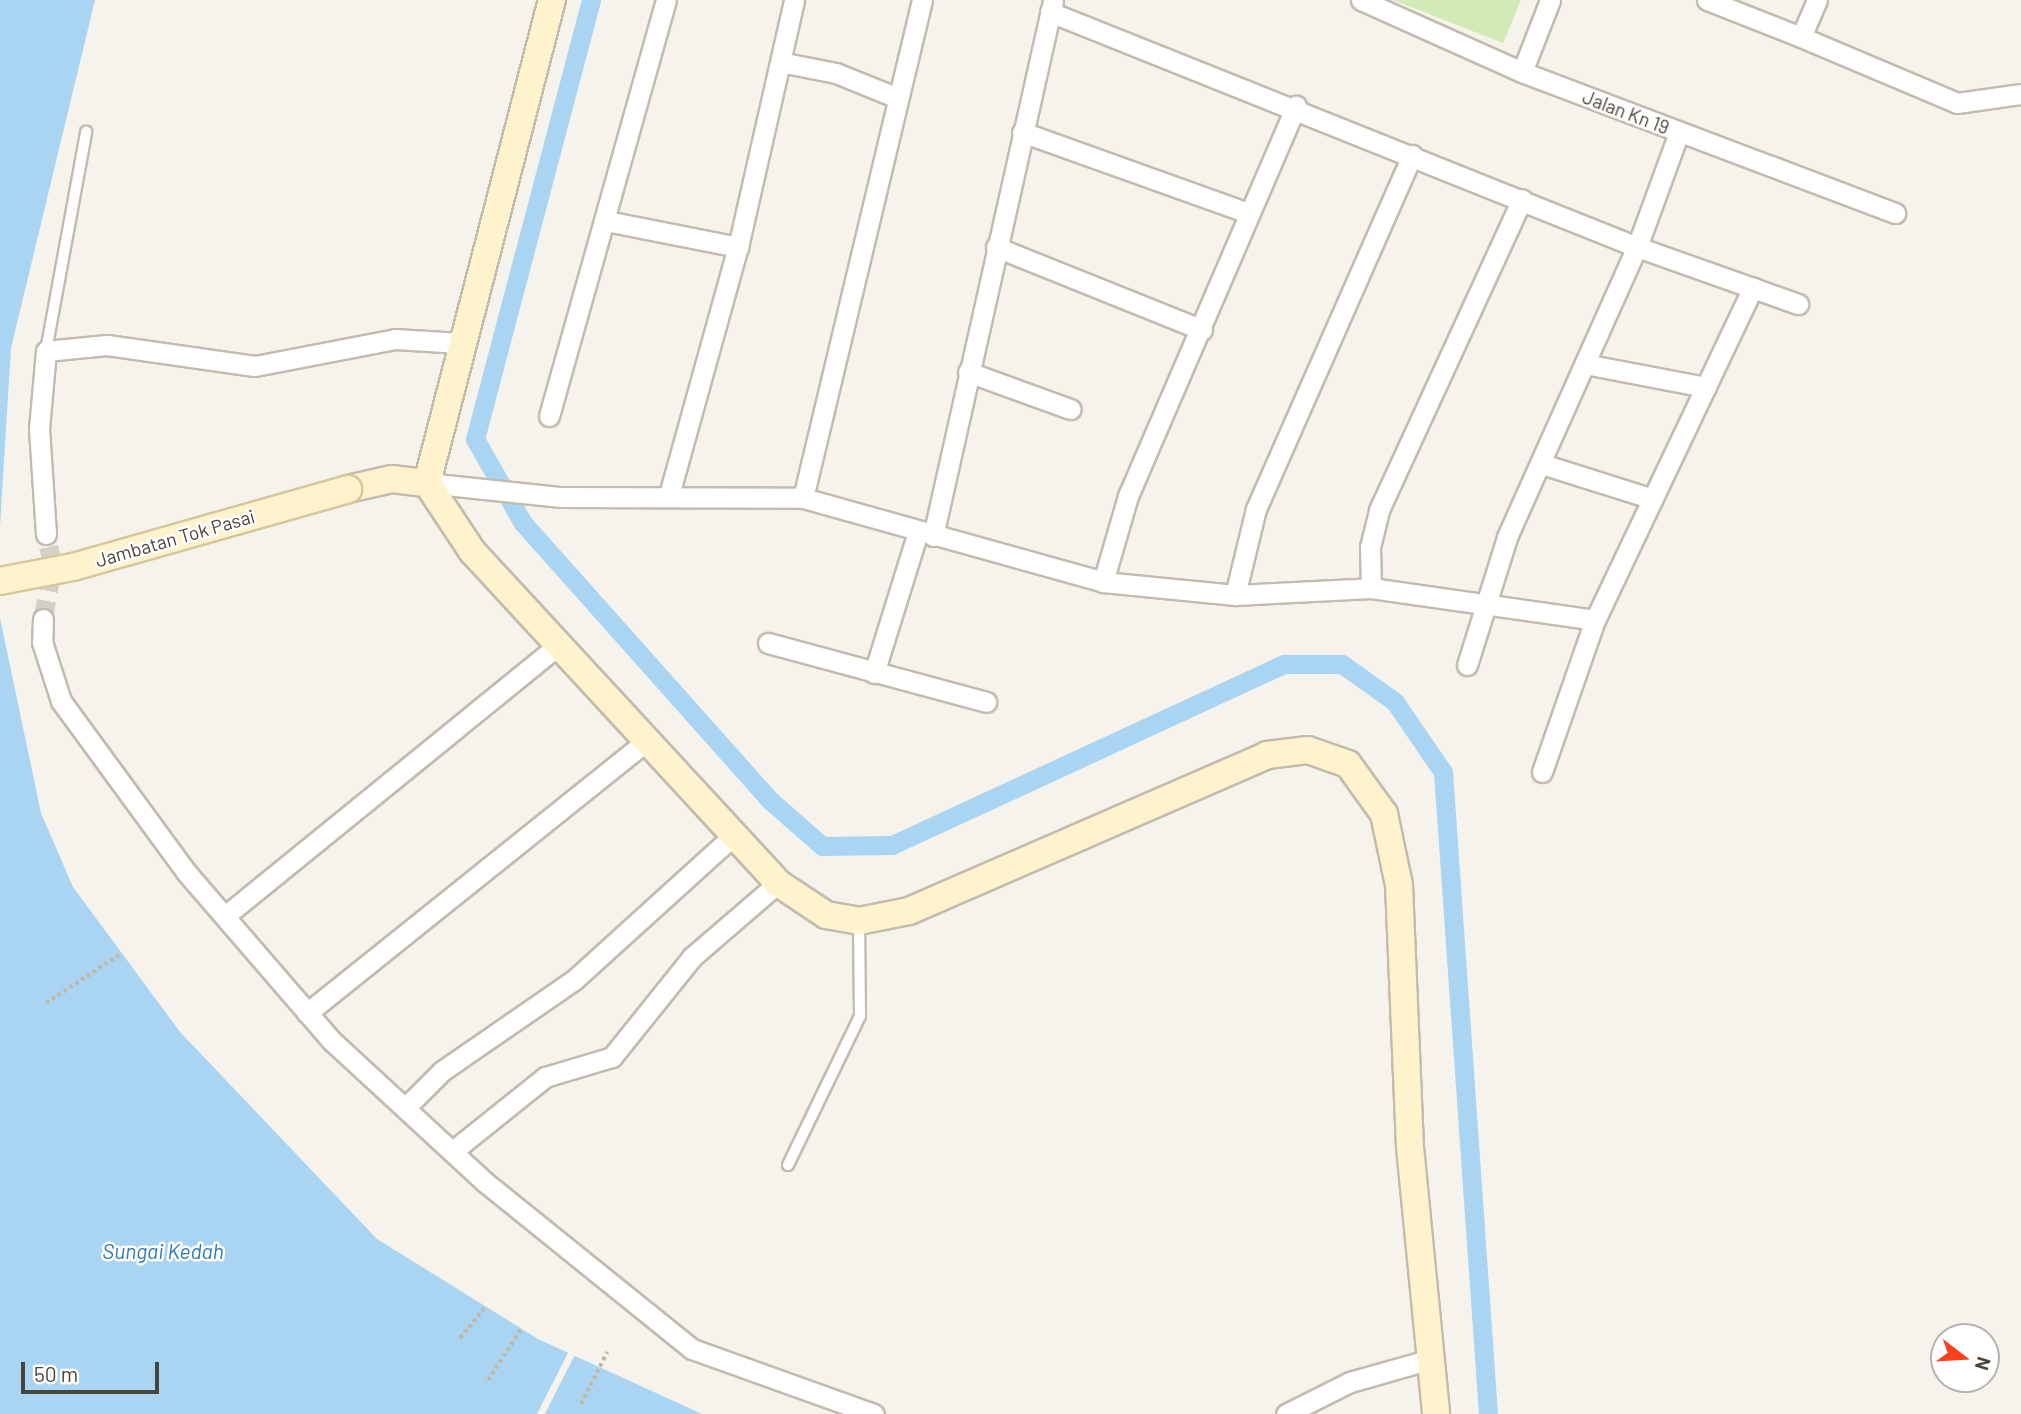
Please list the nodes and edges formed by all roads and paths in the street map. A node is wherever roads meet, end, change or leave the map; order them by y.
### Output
1 (552, 0) edge
2 (666, 0) edge
3 (794, 0) edge
4 (922, 0) edge
5 (1361, 0) edge
6 (1550, 0) edge
7 (1707, 0) edge
8 (1817, 0) edge
9 (1051, 6) edge
10 (1801, 37) junction
11 (780, 62) junction
12 (1522, 72) junction
13 (2021, 94) edge
14 (898, 98) junction
15 (1296, 106) junction
16 (86, 132) dead end
17 (1022, 132) junction
18 (1679, 132) junction
19 (1412, 155) junction
20 (1522, 199) junction
21 (1248, 212) junction
22 (1895, 213) dead end
23 (606, 220) junction
24 (738, 247) junction
25 (996, 247) junction
26 (1637, 247) junction
27 (1753, 288) junction
28 (1798, 304) dead end
29 (1202, 330) junction
30 (461, 342) junction
31 (46, 351) junction
32 (1585, 364) junction
33 (968, 372) junction
34 (1706, 387) junction
35 (1070, 409) dead end
36 (549, 416) dead end
37 (1542, 464) junction
38 (438, 484) junction
39 (668, 495) junction
40 (803, 498) junction
41 (1653, 499) junction
42 (46, 534) tunnel mouth
43 (925, 534) junction
44 (0, 581) edge
45 (1103, 582) junction
46 (1371, 588) junction
47 (1235, 595) junction
48 (1486, 601) junction
49 (43, 619) tunnel mouth
50 (1595, 620) junction
51 (768, 643) dead end
52 (559, 645) junction
53 (1467, 665) dead end
54 (874, 673) junction
55 (986, 702) dead end
56 (649, 739) junction
57 (1542, 772) dead end
58 (734, 835) junction
59 (778, 884) junction
60 (225, 916) junction
61 (859, 921) junction
62 (119, 955) dead end
63 (46, 1003) dead end
64 (307, 1013) junction
65 (405, 1108) junction
66 (454, 1150) junction
67 (788, 1165) dead end
68 (484, 1308) dead end
69 (521, 1329) dead end
70 (460, 1338) dead end
71 (607, 1352) dead end
72 (1427, 1360) junction
73 (488, 1380) dead end
74 (581, 1404) dead end
75 (874, 1414) edge
76 (1286, 1414) edge
77 (1436, 1414) edge

1 - 30 main road
2 - 23 street
3 - 11 street
4 - 14 street
5 - 12 street, Jalan Kn 19
6 - 12 street
7 - 10 street
8 - 10 street
9 - 15 street
9 - 17 street
10 - 13 street
11 - 14 street
11 - 24 street
12 - 18 street, Jalan Kn 19
14 - 40 street
15 - 19 street
15 - 21 street
16 - 31 lane
17 - 21 street
17 - 25 street
18 - 22 street, Jalan Kn 19
18 - 26 street
19 - 20 street
19 - 47 street
20 - 26 street
20 - 46 street
21 - 29 street
23 - 24 street
23 - 36 street
24 - 39 street
25 - 29 street
25 - 33 street
26 - 27 street
26 - 32 street
27 - 28 street
27 - 34 street
29 - 45 street
30 - 31 street
30 - 38 main road
31 - 42 street
32 - 34 street
32 - 37 street
33 - 35 street
33 - 43 street
34 - 41 street
37 - 41 street
37 - 48 street
38 - 39 street
38 - 44 main road, Jambatan Tok Pasai, bridge
38 - 52 main road
39 - 40 street
40 - 43 street
41 - 50 street
43 - 45 street
43 - 54 street
45 - 47 street
46 - 47 street
46 - 48 street
48 - 50 street
48 - 53 street
49 - 60 street
50 - 57 street
51 - 54 street
52 - 56 main road
52 - 60 street
54 - 55 street
56 - 58 main road
56 - 64 street
58 - 59 main road
58 - 65 street
59 - 61 main road
59 - 66 street
60 - 64 street
61 - 67 lane
61 - 72 main road
62 - 63 path
64 - 65 street
65 - 66 street
66 - 75 street
68 - 70 path
69 - 73 path
71 - 74 path
72 - 76 street
72 - 77 main road

